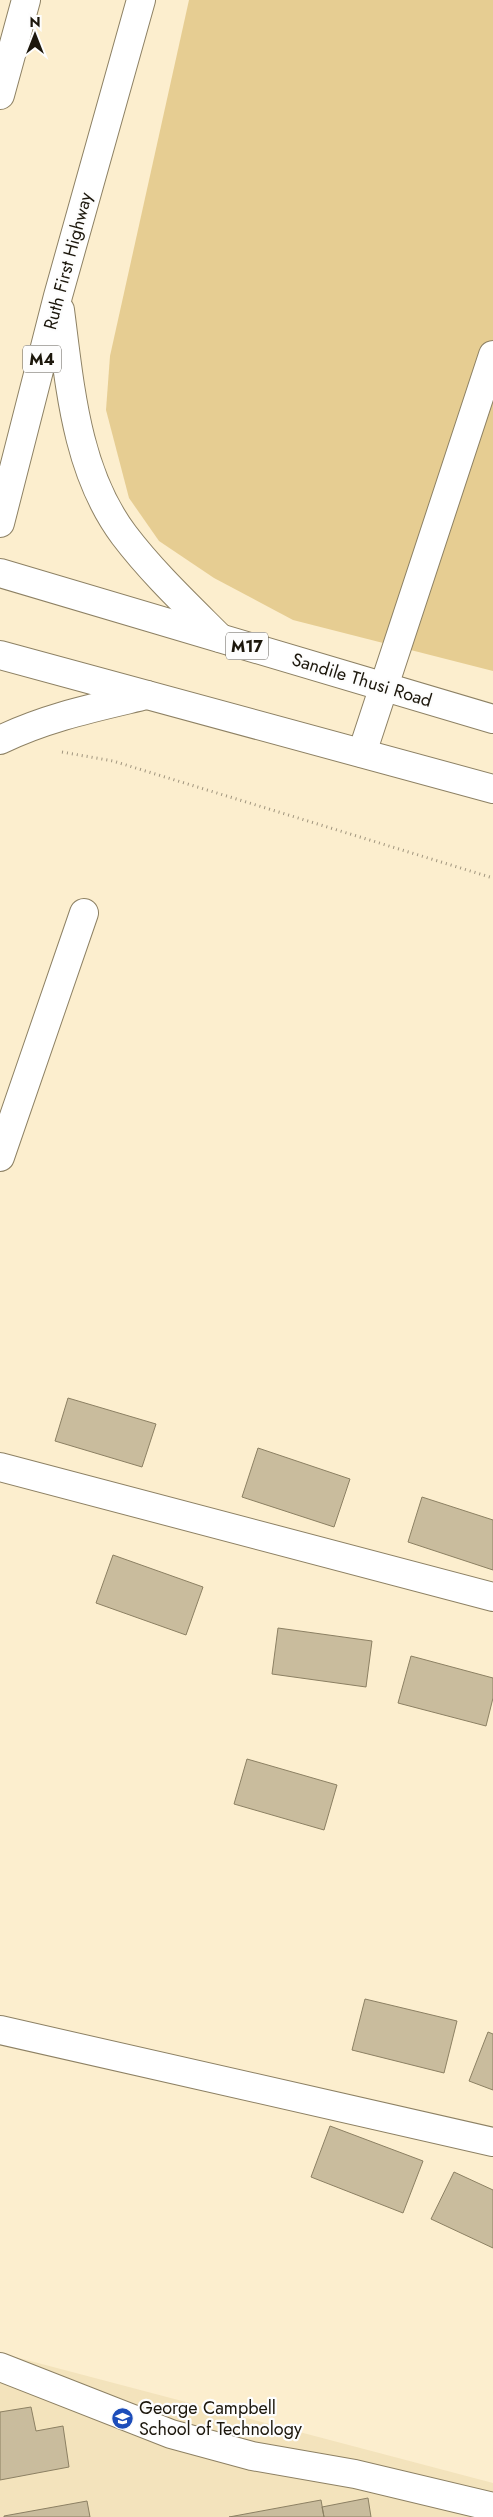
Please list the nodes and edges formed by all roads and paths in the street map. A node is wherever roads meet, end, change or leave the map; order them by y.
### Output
1 (26, 0) edge
2 (142, 0) edge
3 (0, 94) edge
4 (58, 296) junction
5 (493, 355) edge
6 (0, 523) edge
7 (0, 574) edge
8 (220, 638) junction
9 (0, 655) edge
10 (383, 686) junction
11 (147, 695) junction
12 (493, 719) edge
13 (10, 735) edge
14 (362, 753) junction
15 (493, 789) edge
16 (493, 878) edge
17 (84, 913) dead end
18 (0, 1157) edge
19 (0, 1467) edge
20 (493, 1597) edge
21 (0, 2030) edge
22 (493, 2142) edge
23 (0, 2367) edge
24 (493, 2506) edge

1 - 3 main road
2 - 4 main road, Ruth First Highway / M4
4 - 6 main road, Ruth First Highway / M4
4 - 8 main road
5 - 10 main road
7 - 8 main road, Sandile Thusi Road / M17
8 - 10 main road, Sandile Thusi Road / M17
9 - 11 main road
10 - 12 main road, Sandile Thusi Road / M17
10 - 14 main road
11 - 13 main road
11 - 14 main road
13 - 16 path
14 - 15 main road
17 - 18 main road
19 - 20 main road
21 - 22 main road
23 - 24 main road

